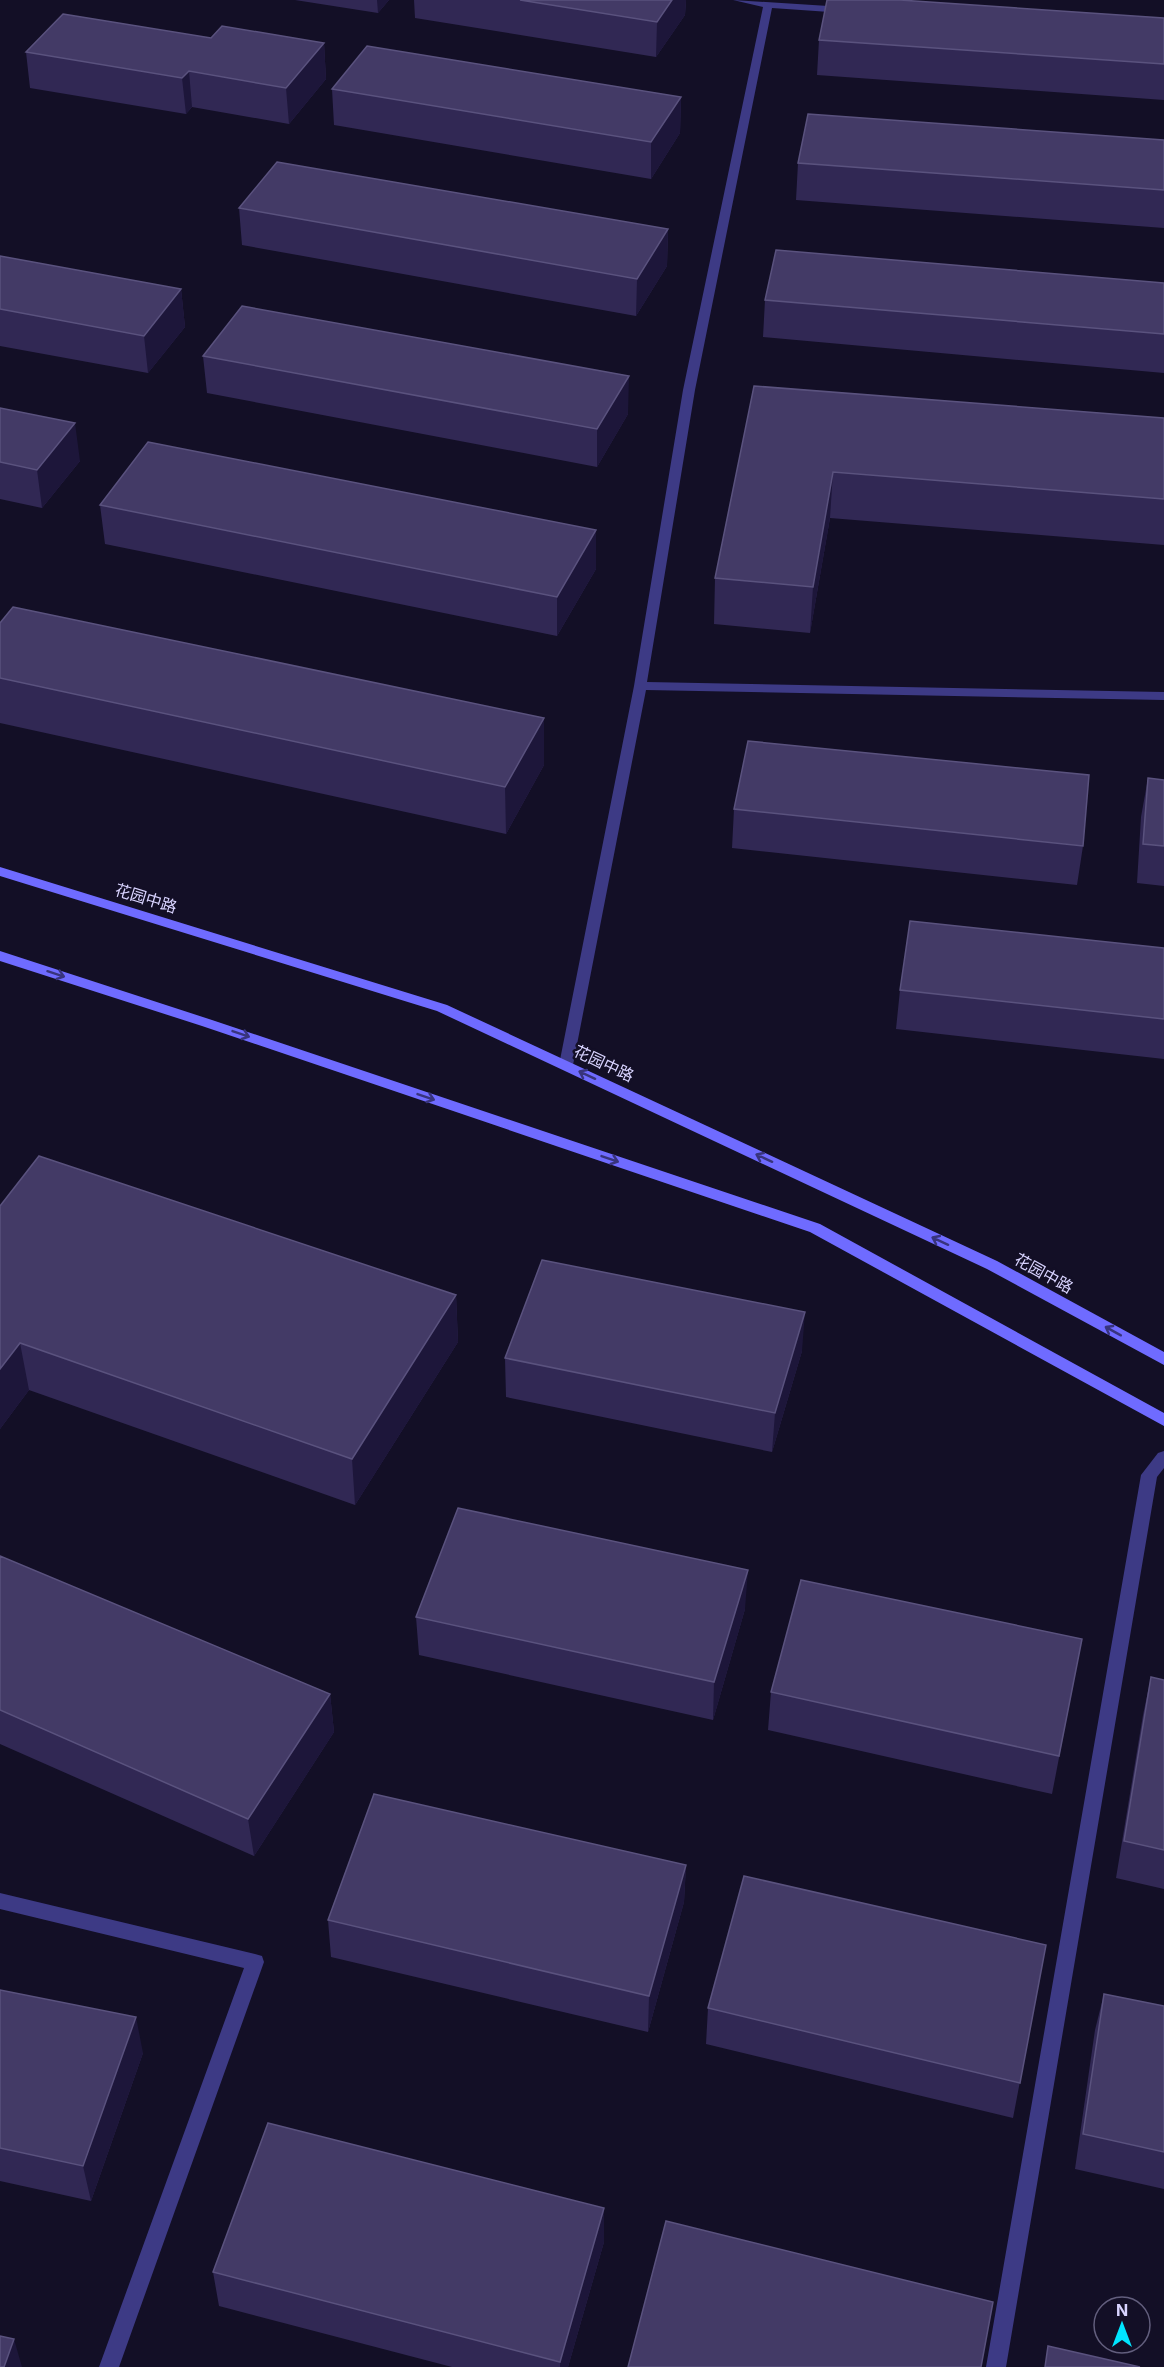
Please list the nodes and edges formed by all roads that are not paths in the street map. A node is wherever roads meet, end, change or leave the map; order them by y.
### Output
1 (738, 0) edge
2 (768, 5) junction
3 (861, 11) edge
4 (640, 686) junction
5 (1164, 696) edge
6 (0, 871) edge
7 (0, 956) edge
8 (566, 1065) junction
9 (1164, 1359) edge
10 (1164, 1420) edge
11 (1164, 1457) edge
12 (0, 1901) edge
13 (110, 2367) edge
14 (996, 2367) edge

1 - 2 street
2 - 3 street
2 - 4 street
4 - 5 street
4 - 8 street
6 - 8 main road, 花园中路
7 -> 10 main road
9 -> 8 main road, 花园中路
11 - 14 street
12 - 13 street

